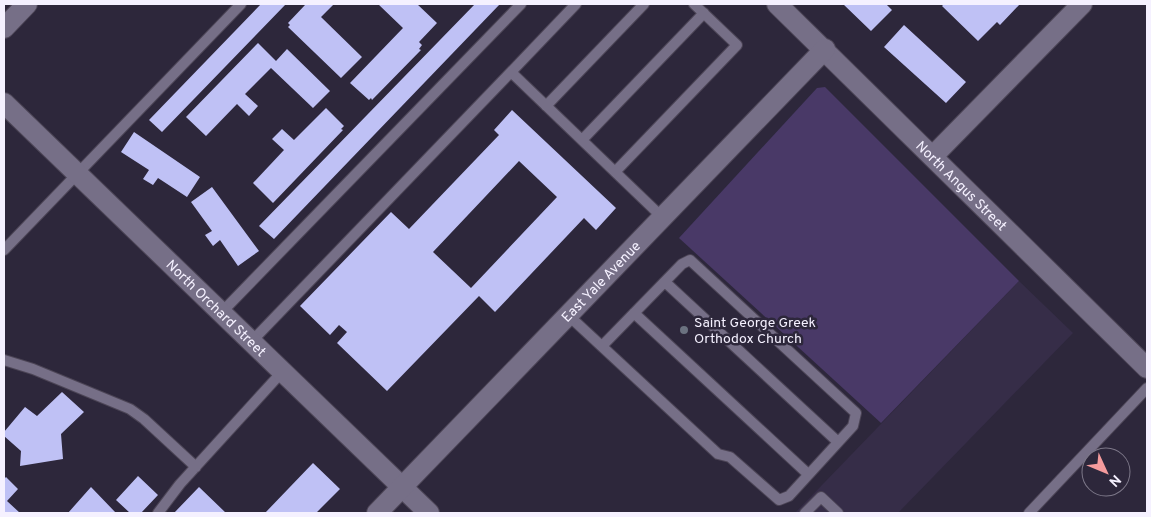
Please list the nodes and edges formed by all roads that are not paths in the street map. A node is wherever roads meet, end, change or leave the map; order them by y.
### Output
1 (26, 4) edge
2 (241, 4) edge
3 (520, 4) edge
4 (576, 4) edge
5 (644, 4) edge
6 (694, 4) edge
7 (777, 4) edge
8 (1082, 4) edge
9 (704, 13) junction
10 (4, 28) edge
11 (824, 49) junction
12 (511, 72) junction
13 (4, 103) edge
14 (546, 106) junction
15 (582, 140) junction
16 (933, 156) junction
17 (615, 172) junction
18 (77, 174) junction
19 (662, 217) junction
20 (4, 250) edge
21 (665, 282) junction
22 (221, 313) junction
23 (634, 313) junction
24 (568, 315) junction
25 (252, 342) junction
26 (603, 345) junction
27 (4, 360) edge
28 (1147, 368) edge
29 (282, 372) junction
30 (1147, 388) edge
31 (838, 442) junction
32 (196, 467) junction
33 (808, 474) junction
34 (402, 488) junction
35 (158, 513) edge
36 (377, 513) edge
37 (429, 513) edge
38 (806, 513) edge
39 (838, 513) edge
40 (1029, 513) edge

1 - 10 street
2 - 18 lane
3 - 22 lane
4 - 12 lane
5 - 14 lane
6 - 9 lane
7 - 11 street, North Angus Street
8 - 16 street
9 - 15 lane
9 - 17 lane
11 - 16 street, North Angus Street
11 - 19 street, East Yale Avenue
12 - 14 lane
12 - 25 lane
13 - 18 street, North Orchard Street
14 - 15 lane
15 - 17 lane
16 - 28 street, North Angus Street
17 - 19 lane
18 - 20 lane
18 - 22 street, North Orchard Street
19 - 24 street, East Yale Avenue
21 - 23 lane
21 - 31 lane
21 - 31 lane
22 - 25 street, North Orchard Street
23 - 26 lane
23 - 33 lane
24 - 26 lane
24 - 34 street, East Yale Avenue
25 - 29 street, North Orchard Street
26 - 33 lane
27 - 32 lane
29 - 32 lane
29 - 34 street, North Orchard Street
30 - 40 lane
31 - 33 lane
32 - 35 lane
34 - 36 street, East Yale Avenue
34 - 37 street, North Orchard Street
38 - 39 lane

